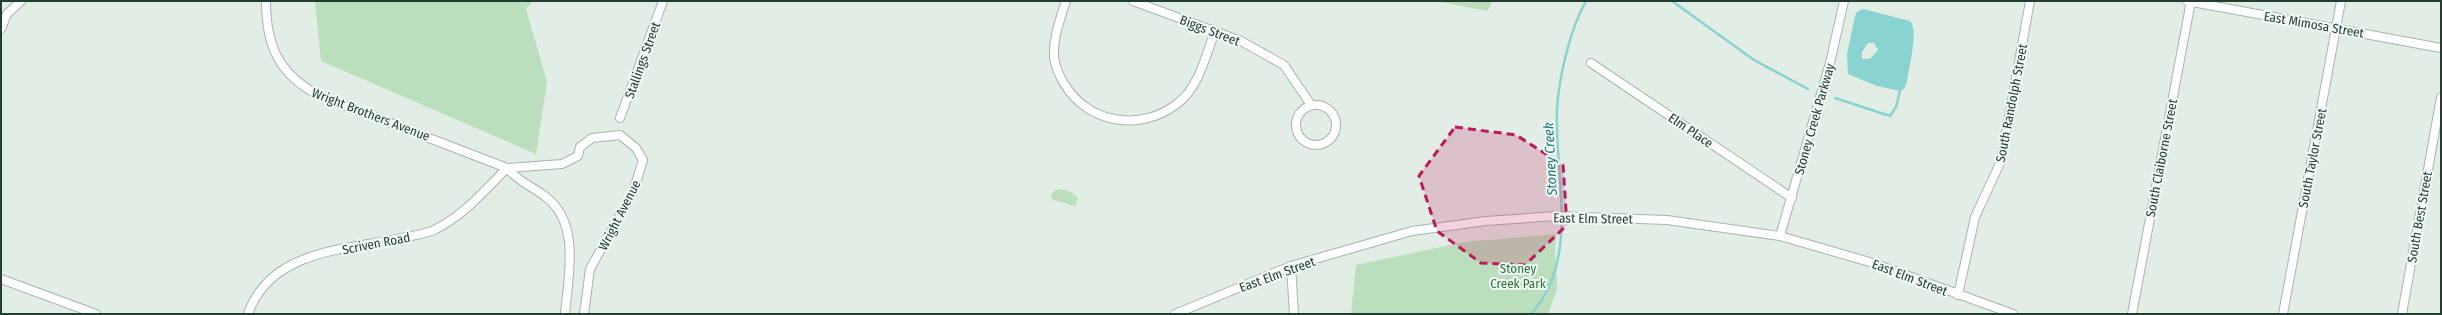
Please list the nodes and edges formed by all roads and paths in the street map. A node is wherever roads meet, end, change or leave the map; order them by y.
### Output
1 (21, 1) edge
2 (266, 1) edge
3 (663, 1) edge
4 (1066, 1) edge
5 (1133, 1) edge
6 (1844, 1) edge
7 (2030, 1) edge
8 (2190, 1) edge
9 (2341, 1) edge
10 (2336, 28) junction
11 (1, 29) edge
12 (1216, 31) junction
13 (2441, 48) edge
14 (1591, 63) dead end
15 (2441, 97) edge
16 (1311, 105) junction
17 (620, 118) dead end
18 (507, 168) junction
19 (1792, 198) junction
20 (1780, 236) junction
21 (1291, 266) junction
22 (1, 279) edge
23 (1958, 295) junction
24 (96, 314) edge
25 (248, 314) edge
26 (565, 314) edge
27 (584, 314) edge
28 (1175, 314) edge
29 (1294, 314) edge
30 (2013, 314) edge
31 (2132, 314) edge
32 (2283, 314) edge
33 (2402, 314) edge

1 - 11 street
2 - 18 street, Wright Brothers Avenue
3 - 17 street, Stallings Street
4 - 12 street
5 - 12 street, Biggs Street
6 - 19 street, Stoney Creek Parkway
7 - 23 street, South Randolph Street
8 - 10 street, East Mimosa Street
8 - 31 street, South Claiborne Street
9 - 10 street, South Taylor Street
10 - 13 street, East Mimosa Street
10 - 32 street, South Taylor Street
12 - 16 street, Biggs Street
14 - 19 street, Elm Place
15 - 33 street, South Best Street
16 - 16 street
18 - 25 street, Scriven Road
18 - 26 street
18 - 27 street, Wright Avenue
19 - 20 street, Stoney Creek Parkway
20 - 21 street, East Elm Street
20 - 23 street, East Elm Street
21 - 28 street, East Elm Street
21 - 29 street
22 - 24 street
23 - 30 street, East Elm Street

